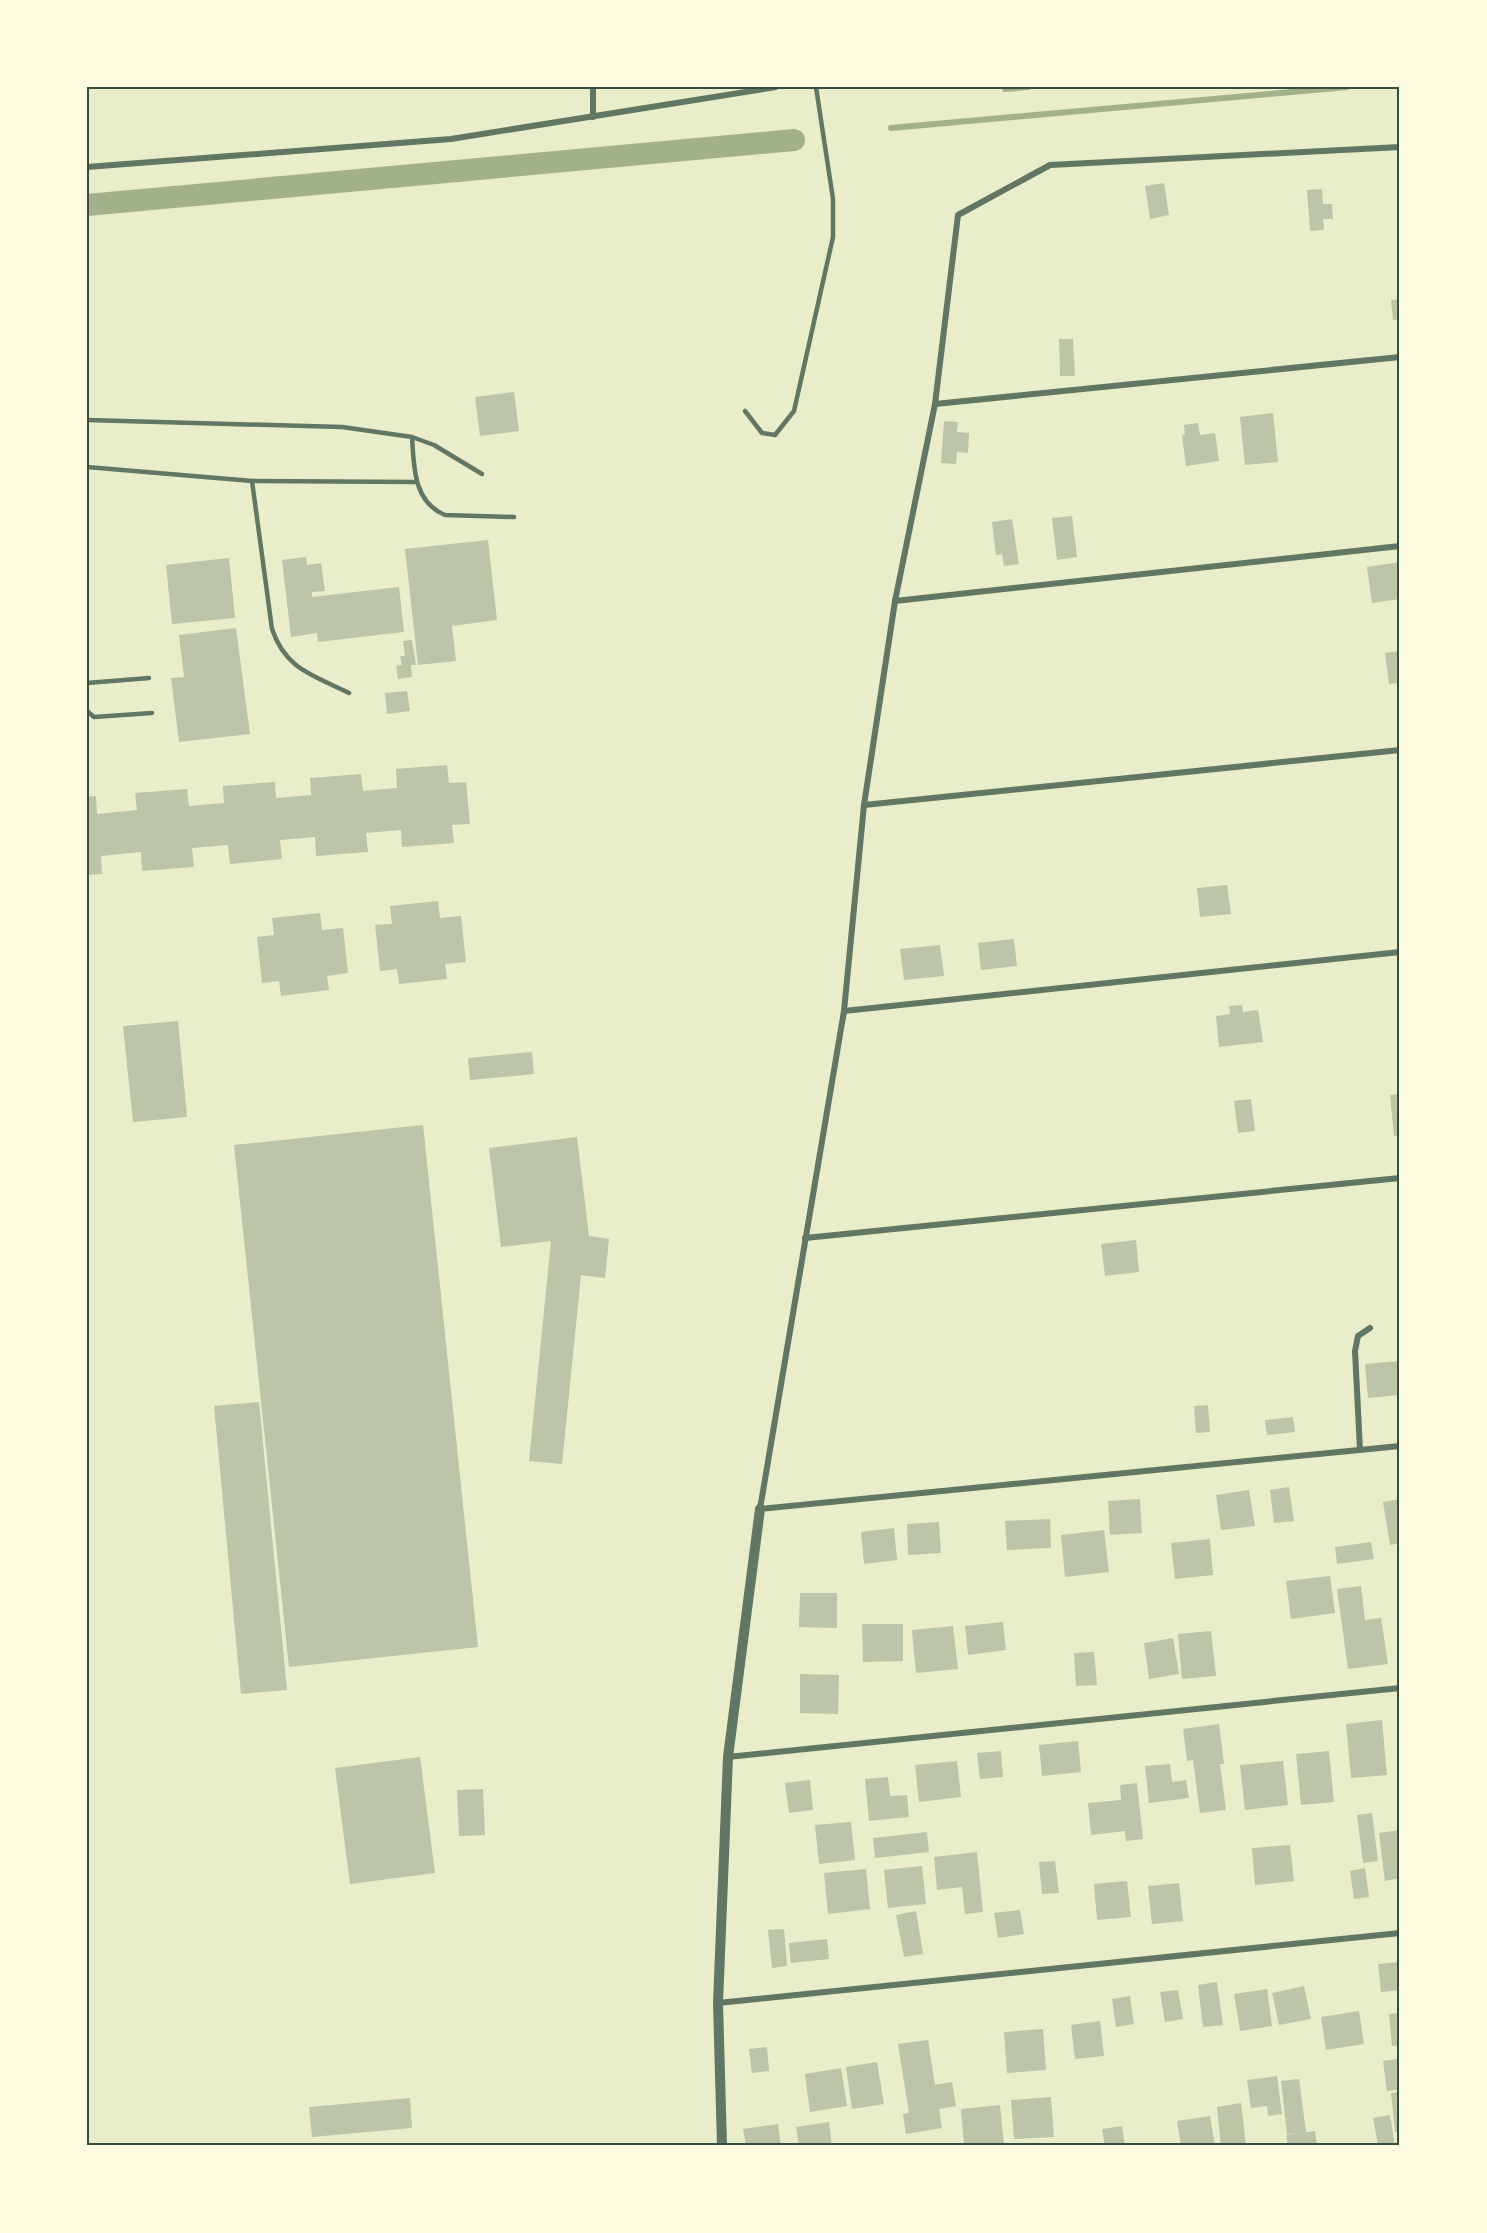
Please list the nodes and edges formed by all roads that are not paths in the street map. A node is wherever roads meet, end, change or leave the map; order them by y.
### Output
1 (593, 87) edge
2 (776, 87) edge
3 (816, 87) edge
4 (593, 117) junction
5 (1400, 147) edge
6 (87, 167) edge
7 (1400, 357) edge
8 (935, 404) junction
9 (745, 411) dead end
10 (87, 420) edge
11 (412, 437) junction
12 (87, 467) edge
13 (482, 474) dead end
14 (252, 481) junction
15 (415, 482) junction
16 (514, 517) dead end
17 (1400, 546) edge
18 (895, 601) junction
19 (149, 678) dead end
20 (87, 683) edge
21 (349, 693) dead end
22 (87, 711) edge
23 (152, 713) dead end
24 (1400, 750) edge
25 (864, 805) junction
26 (1400, 952) edge
27 (844, 1011) junction
28 (1400, 1178) edge
29 (806, 1238) junction
30 (1370, 1328) dead end
31 (1400, 1446) edge
32 (1360, 1450) junction
33 (760, 1509) junction
34 (1400, 1688) edge
35 (728, 1757) junction
36 (1400, 1933) edge
37 (718, 2003) junction
38 (722, 2146) edge

1 - 4 street
2 - 4 street
3 - 9 lane
4 - 6 street
5 - 8 street
7 - 8 street
8 - 18 street
10 - 11 lane
11 - 13 lane
11 - 15 lane
12 - 14 lane
14 - 15 lane
14 - 21 lane
15 - 16 lane
17 - 18 street
18 - 25 street
19 - 20 lane
22 - 23 lane
24 - 25 street
25 - 27 street
26 - 27 street
27 - 29 street
28 - 29 street
29 - 33 street
30 - 32 street
31 - 32 street
32 - 33 street
33 - 35 street
34 - 35 street
35 - 37 street
36 - 37 street
37 - 38 street

